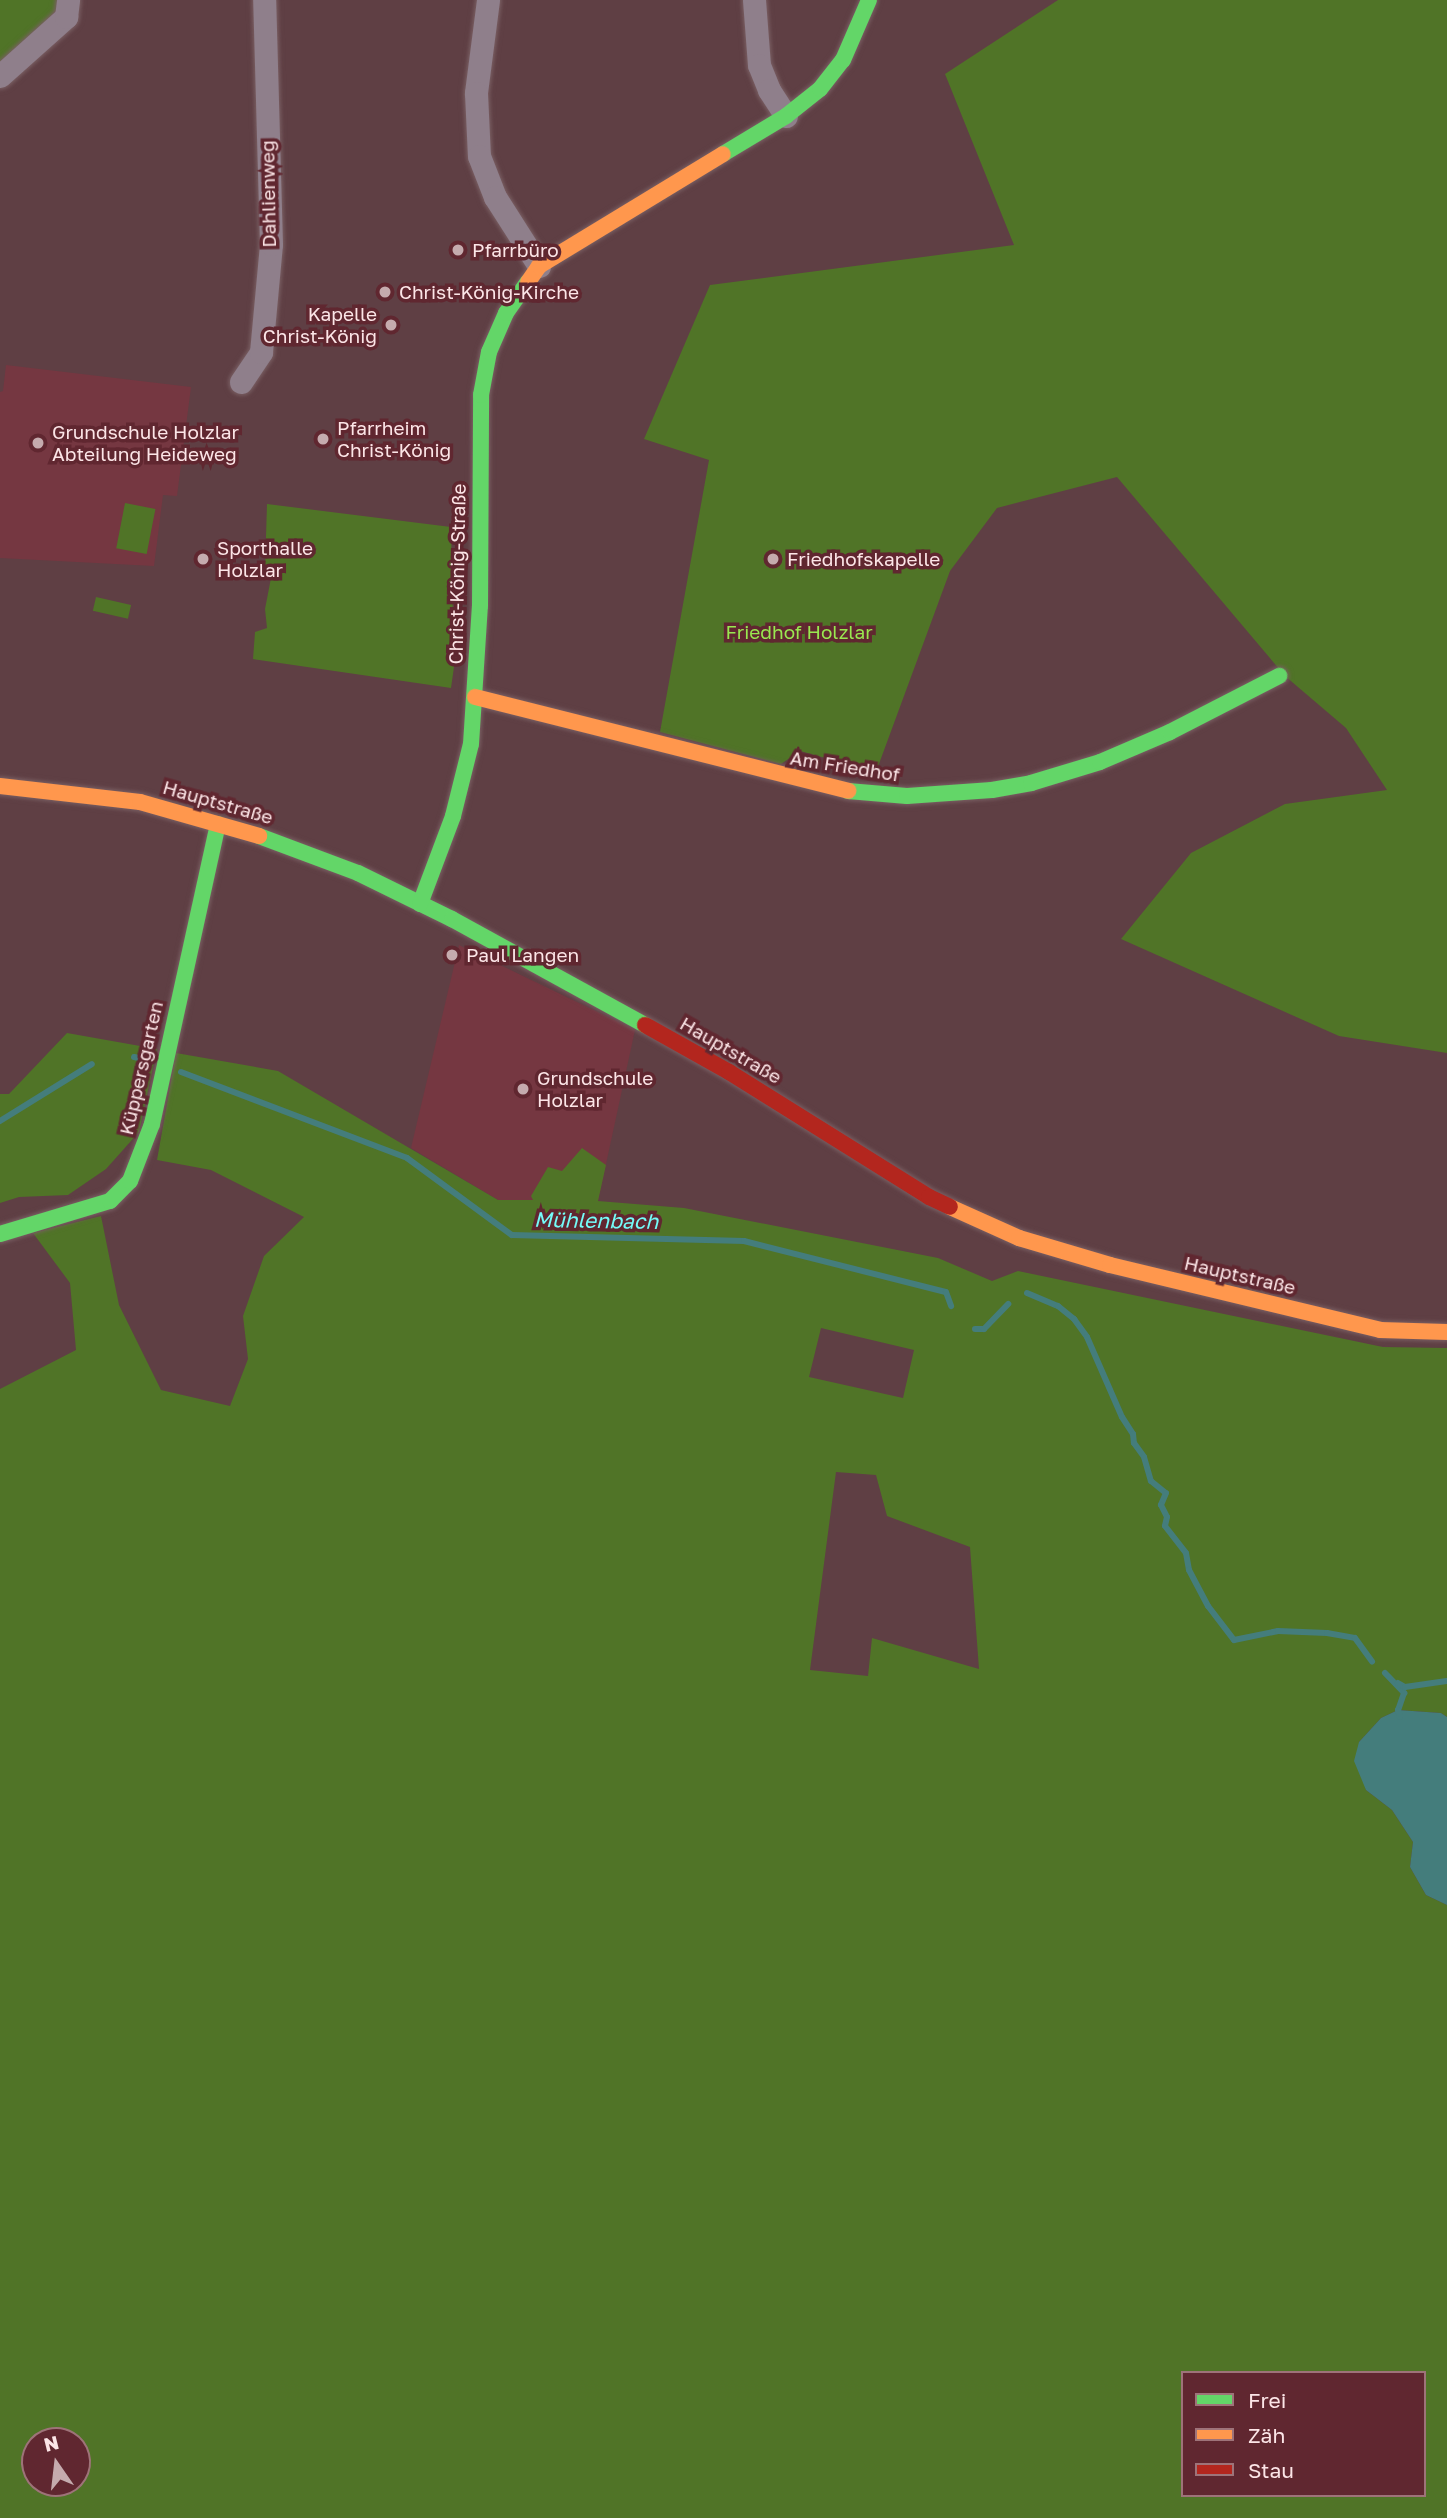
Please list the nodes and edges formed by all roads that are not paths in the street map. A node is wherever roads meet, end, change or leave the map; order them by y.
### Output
1 (68, 0) edge
2 (264, 0) edge
3 (488, 0) edge
4 (754, 0) edge
5 (869, 0) edge
6 (0, 76) edge
7 (786, 116) junction
8 (539, 266) junction
9 (241, 382) dead end
10 (1279, 676) dead end
11 (475, 697) junction
12 (0, 786) edge
13 (218, 824) junction
14 (421, 904) junction
15 (0, 1234) edge
16 (1447, 1332) edge

1 - 6 street
2 - 9 street, Dahlienweg
3 - 8 street
4 - 7 street
5 - 7 street, Christ-König-Straße
7 - 8 street, Christ-König-Straße
8 - 11 street, Christ-König-Straße
10 - 11 street, Am Friedhof
11 - 14 street, Christ-König-Straße
12 - 13 street, Hauptstraße
13 - 14 street, Hauptstraße
13 - 15 street, Küppersgarten
14 - 16 street, Hauptstraße

